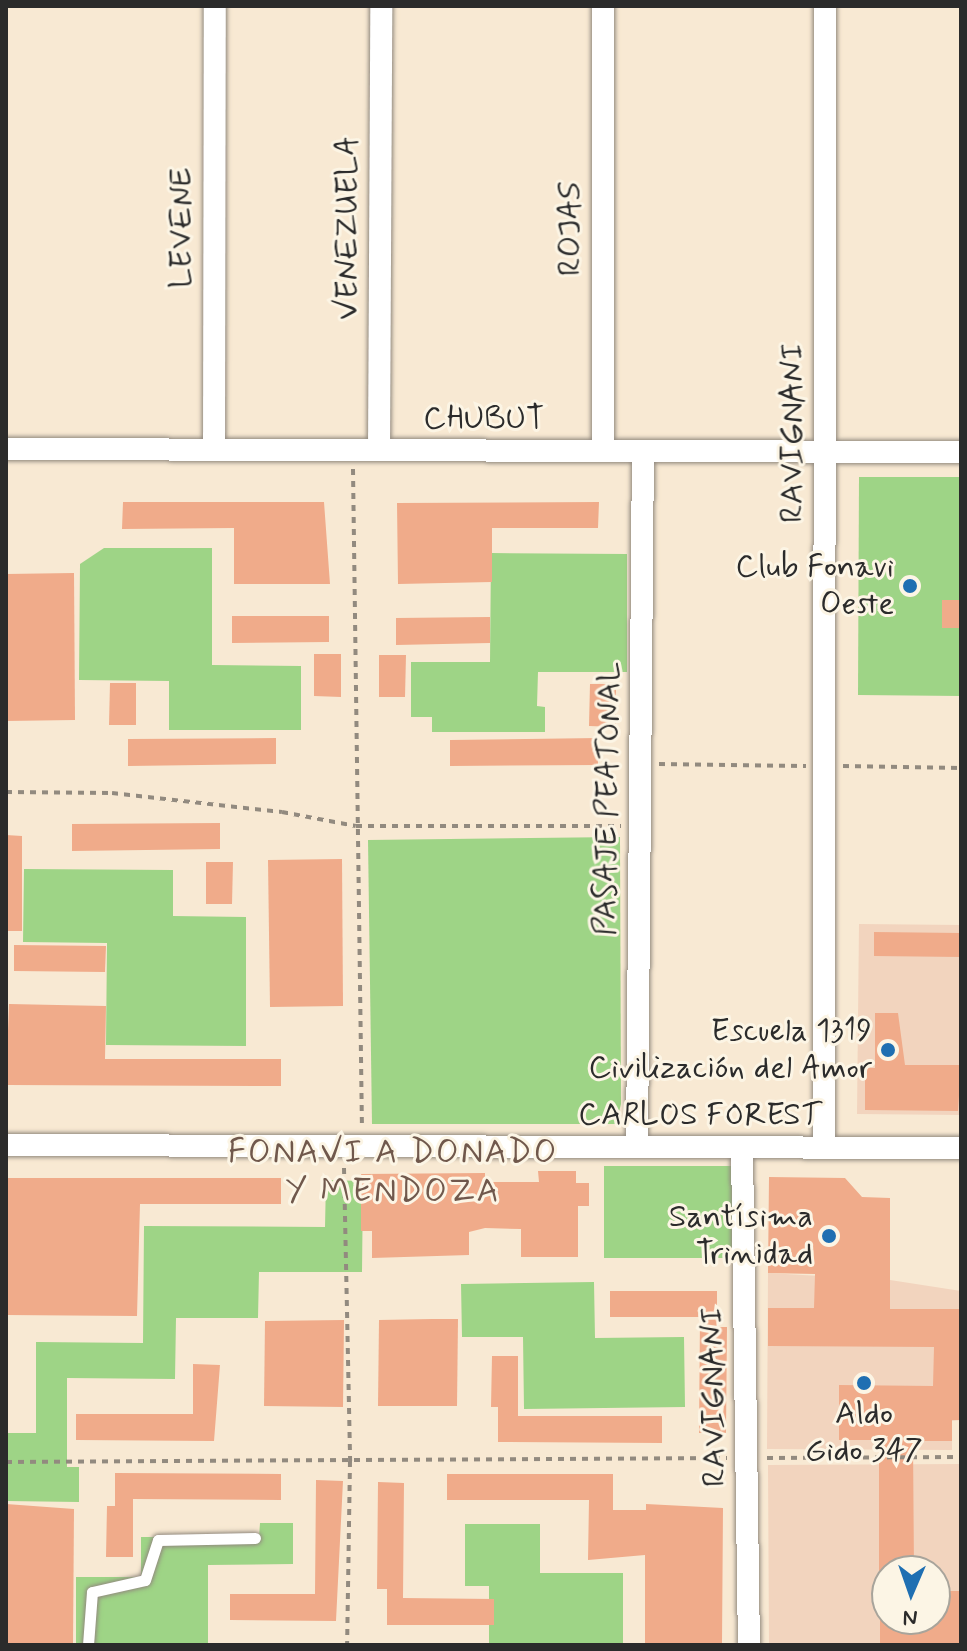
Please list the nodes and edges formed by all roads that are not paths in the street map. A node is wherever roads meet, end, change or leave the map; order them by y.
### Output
1 (215, 6) edge
2 (381, 6) edge
3 (603, 6) edge
4 (825, 6) edge
5 (6, 449) edge
6 (214, 450) junction
7 (379, 450) junction
8 (603, 451) junction
9 (643, 451) junction
10 (825, 452) junction
11 (961, 452) edge
12 (6, 1145) edge
13 (637, 1147) junction
14 (742, 1148) junction
15 (824, 1148) junction
16 (961, 1148) edge
17 (255, 1538) dead end
18 (88, 1645) edge
19 (749, 1645) edge

1 - 6 street, LEVENE
2 - 7 street, VENEZUELA
3 - 8 street, ROJAS
4 - 10 street, RAVIGNANI
5 - 6 street, CHUBUT
6 - 7 street, CHUBUT
7 - 8 street, CHUBUT
8 - 9 street, CHUBUT
9 - 10 street, CHUBUT
9 - 13 street, PASAJE PEATONAL
10 - 11 street, CHUBUT
10 - 15 street, RAVIGNANI
12 - 13 street, CARLOS FOREST
13 - 14 street, CARLOS FOREST
14 - 15 street, CARLOS FOREST
14 - 19 street, RAVIGNANI
15 - 16 street, CARLOS FOREST
17 - 18 lane

